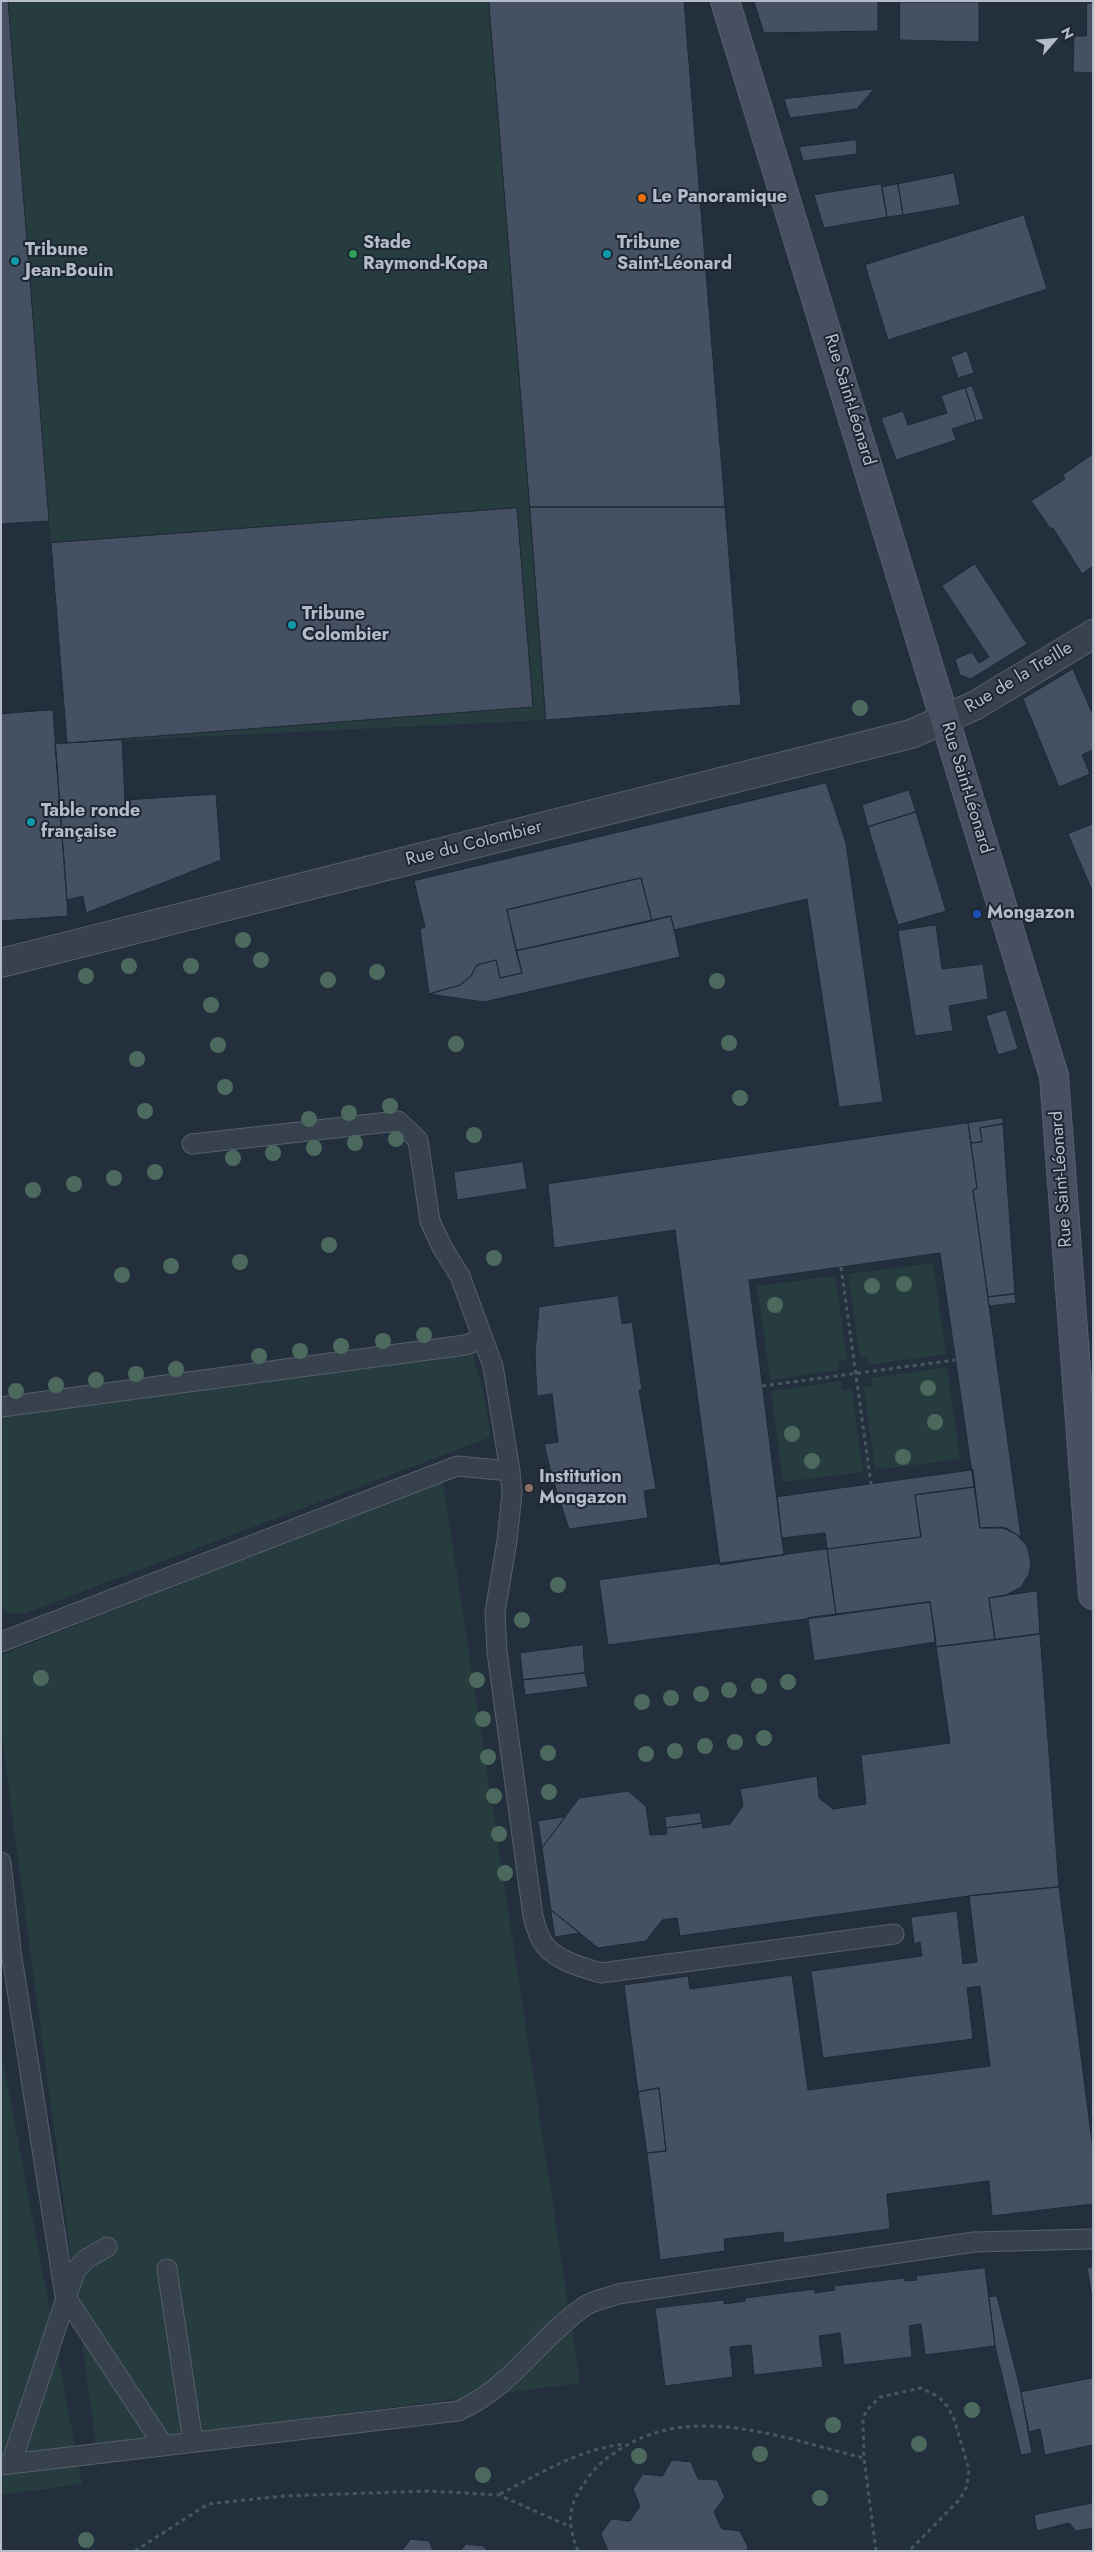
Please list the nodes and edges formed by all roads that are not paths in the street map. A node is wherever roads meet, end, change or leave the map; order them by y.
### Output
1 (725, 1) edge
2 (1093, 634) edge
3 (945, 720) junction
4 (1, 963) edge
5 (192, 1144) dead end
6 (483, 1339) junction
7 (1, 1407) edge
8 (510, 1470) junction
9 (1093, 1595) edge
10 (1, 1642) edge
11 (1, 1862) edge
12 (894, 1934) dead end
13 (1089, 2239) dead end
14 (107, 2247) dead end
15 (167, 2269) dead end
16 (65, 2296) junction
17 (193, 2442) junction
18 (164, 2446) junction
19 (6, 2465) edge

1 - 3 street, Rue Saint-Léonard
2 - 3 street, Rue de la Treille
3 - 4 street, Rue du Colombier
3 - 9 street, Rue Saint-Léonard
5 - 6 lane
6 - 7 lane
6 - 8 lane
8 - 10 lane
8 - 12 lane
11 - 16 lane
13 - 17 lane
14 - 16 lane
15 - 17 lane
16 - 18 lane
16 - 19 lane
17 - 18 lane
18 - 19 lane

